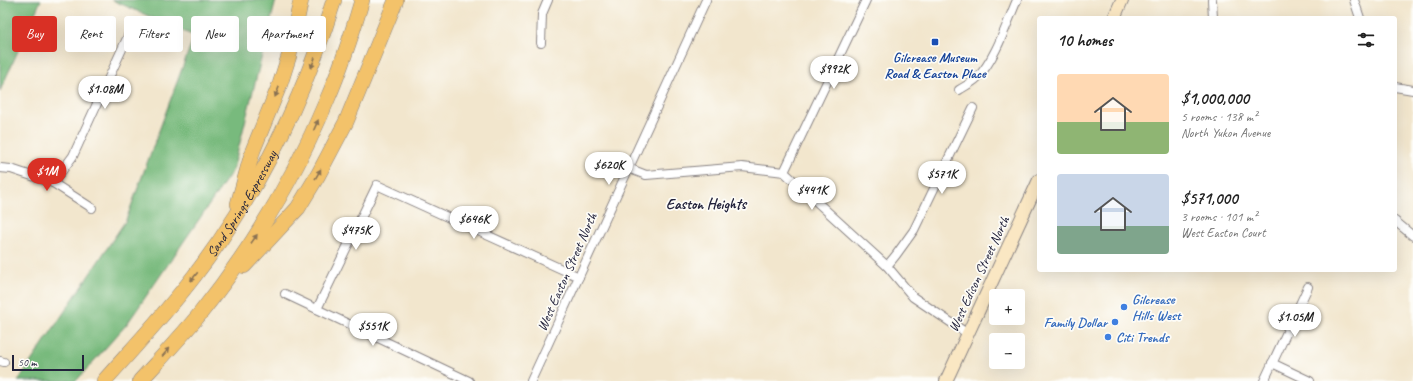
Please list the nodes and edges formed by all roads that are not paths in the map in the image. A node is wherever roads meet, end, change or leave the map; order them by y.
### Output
1 (301, 0) edge
2 (334, 0) edge
3 (362, 0) edge
4 (396, 0) edge
5 (548, 0) edge
6 (706, 0) edge
7 (866, 0) edge
8 (1017, 0) edge
9 (1122, 0) edge
10 (1212, 0) edge
11 (1354, 0) edge
12 (1115, 16) edge
13 (1213, 16) edge
14 (1359, 16) edge
15 (542, 43) dead end
16 (124, 45) edge
17 (1397, 87) edge
18 (959, 90) dead end
19 (1413, 90) edge
20 (973, 108) dead end
21 (0, 168) edge
22 (628, 168) junction
23 (784, 172) junction
24 (53, 183) junction
25 (1037, 184) edge
26 (92, 208) dead end
27 (232, 222) junction
28 (1397, 223) edge
29 (1413, 236) edge
30 (886, 266) junction
31 (579, 277) junction
32 (1308, 287) dead end
33 (285, 294) dead end
34 (317, 309) junction
35 (198, 316) junction
36 (968, 334) junction
37 (1272, 363) junction
38 (104, 381) edge
39 (140, 381) edge
40 (469, 381) edge
41 (531, 381) edge
42 (946, 381) edge
43 (1264, 381) edge
44 (1310, 381) edge

1 -> 27 highway
2 -> 27 highway, Sand Springs Expressway
35 -> 3 highway, Sand Springs Expressway
35 -> 4 highway
5 - 15 street
6 - 22 street, West Easton Street North
7 - 23 street
8 - 18 street
9 - 12 main road
10 - 13 street
11 - 14 street
16 - 24 street
17 - 19 street
20 - 30 street
21 - 24 street
22 - 23 street
22 - 31 street, West Easton Street North
23 - 30 street
24 - 26 street
25 - 36 main road, West Edison Street North
27 -> 38 highway, Sand Springs Expressway
28 - 29 street
30 - 36 street
31 - 34 street
31 - 41 street, West Easton Street North
32 - 37 street
33 - 34 street
34 - 40 street
39 -> 35 highway, Sand Springs Expressway
36 - 42 main road, West Edison Street North
37 - 43 street
37 - 44 street

